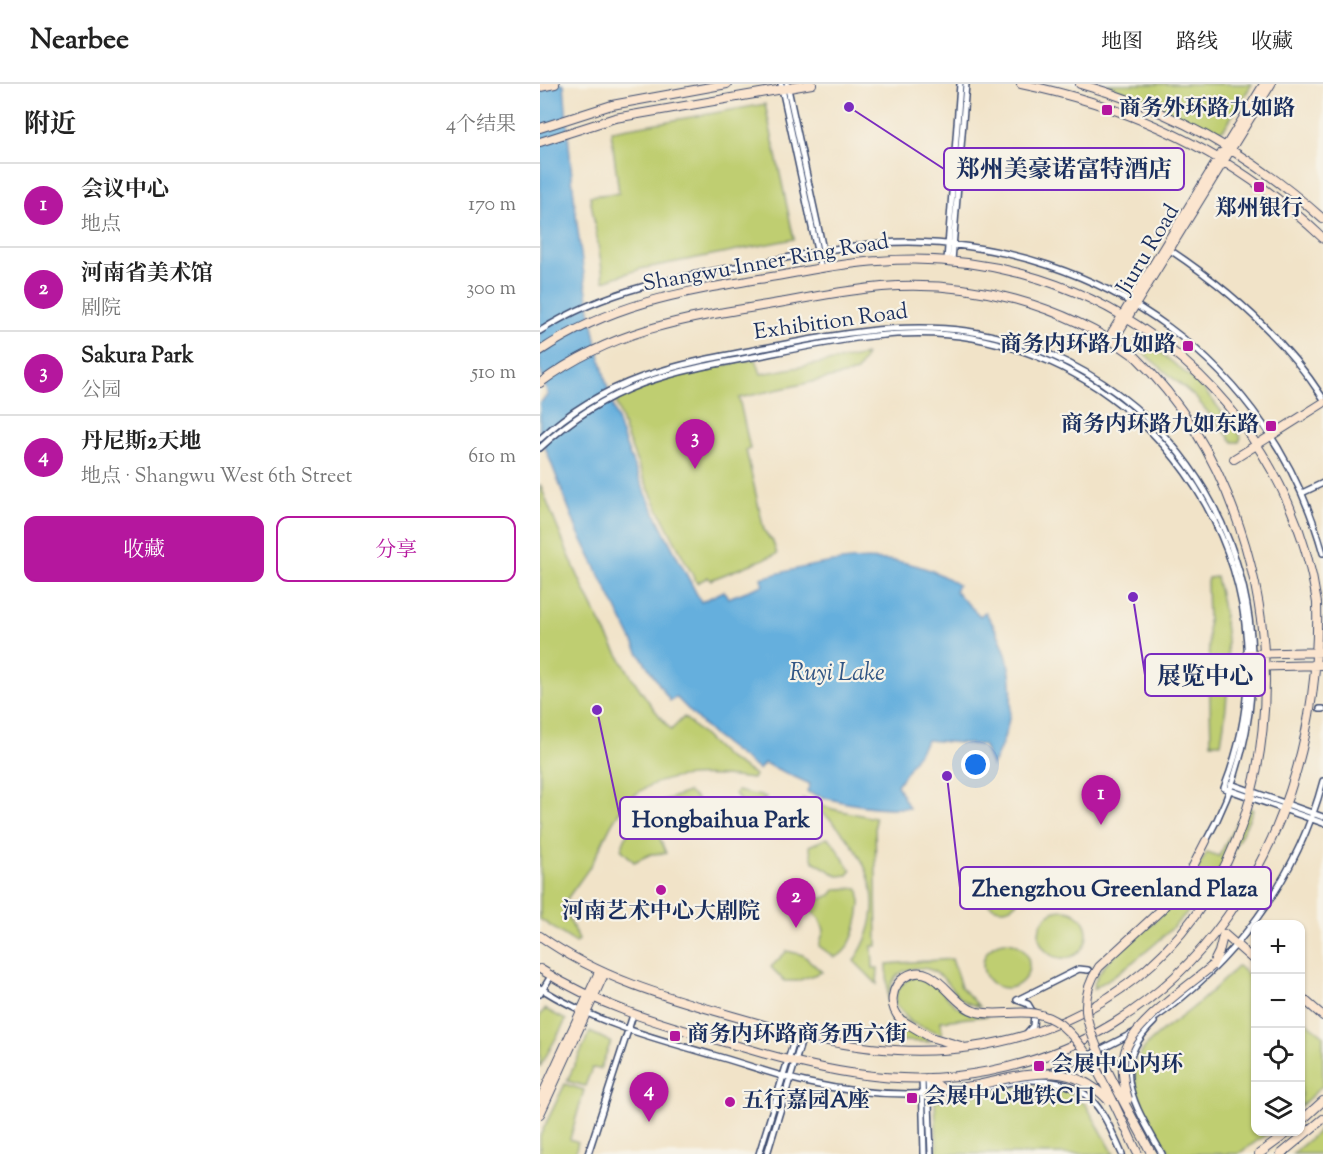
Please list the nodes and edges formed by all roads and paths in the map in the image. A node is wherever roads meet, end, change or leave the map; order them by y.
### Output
1 (555, 84) edge
2 (727, 84) edge
3 (812, 84) edge
4 (960, 84) edge
5 (966, 84) edge
6 (1021, 84) edge
7 (1080, 84) edge
8 (1264, 84) edge
9 (1271, 84) edge
10 (784, 86) edge
11 (540, 87) edge
12 (540, 128) edge
13 (540, 142) edge
14 (1228, 148) junction
15 (1221, 159) junction
16 (1323, 219) edge
17 (1323, 238) edge
18 (951, 244) junction
19 (1170, 250) junction
20 (820, 252) junction
21 (950, 260) junction
22 (824, 268) junction
23 (1134, 303) junction
24 (1125, 317) junction
25 (540, 331) edge
26 (1111, 340) junction
27 (540, 351) edge
28 (540, 383) edge
29 (1169, 383) dead end
30 (618, 389) junction
31 (1323, 398) edge
32 (1323, 403) edge
33 (1323, 410) edge
34 (1272, 438) junction
35 (540, 439) edge
36 (1258, 447) junction
37 (540, 448) edge
38 (1227, 448) dead end
39 (1323, 483) edge
40 (1302, 493) junction
41 (1322, 546) edge
42 (1323, 554) edge
43 (1320, 608) edge
44 (1294, 642) dead end
45 (1295, 652) junction
46 (1322, 652) edge
47 (1250, 654) junction
48 (1323, 665) edge
49 (1295, 666) junction
50 (1250, 667) junction
51 (1295, 676) dead end
52 (1321, 709) edge
53 (1318, 720) dead end
54 (1323, 781) edge
55 (1228, 786) junction
56 (1276, 787) dead end
57 (1271, 801) junction
58 (1298, 808) junction
59 (1266, 815) dead end
60 (1312, 816) junction
61 (1323, 817) edge
62 (1323, 824) edge
63 (1290, 825) dead end
64 (1206, 841) joint
65 (1208, 911) dead end
66 (1237, 918) dead end
67 (1225, 932) junction
68 (540, 936) edge
69 (1238, 943) junction
70 (1251, 952) edge
71 (1251, 957) edge
72 (540, 969) edge
73 (1088, 970) dead end
74 (602, 973) junction
75 (551, 976) junction
76 (541, 990) edge
77 (590, 998) junction
78 (1305, 1000) edge
79 (1305, 1006) edge
80 (584, 1012) junction
81 (1162, 1014) junction
82 (633, 1015) junction
83 (1323, 1016) edge
84 (1323, 1022) edge
85 (628, 1031) junction
86 (800, 1035) junction
87 (1026, 1035) junction
88 (972, 1047) junction
89 (791, 1061) junction
90 (783, 1076) junction
91 (790, 1078) junction
92 (925, 1078) junction
93 (1022, 1080) junction
94 (926, 1094) junction
95 (540, 1100) edge
96 (1323, 1101) edge
97 (1115, 1109) junction
98 (540, 1114) edge
99 (1305, 1117) edge
100 (1323, 1119) edge
101 (1137, 1125) junction
102 (1282, 1136) edge
103 (588, 1154) edge
104 (759, 1154) edge
105 (766, 1154) edge
106 (924, 1154) edge
107 (931, 1154) edge
108 (1122, 1154) edge
109 (1138, 1154) edge
110 (1151, 1154) edge
111 (1162, 1154) edge
112 (1259, 1154) edge
113 (1281, 1154) edge

1 - 11 street
2 - 12 street
3 - 10 street
4 - 18 street
5 - 18 street
6 - 15 street
7 - 14 street
8 - 14 street, Jiuru Road
9 - 14 street, Jiuru Road
10 - 13 street
10 - 20 street
14 - 15 street, Jiuru Road
14 - 16 street
15 - 17 street
15 - 19 street, Jiuru Road
15 - 23 street, Jiuru Road
18 - 20 street
18 - 21 street
18 - 23 street
19 - 23 street, Jiuru Road
19 - 31 street
20 - 22 street
20 - 25 street
21 - 22 street, Shangwu Inner Ring Road
21 - 24 street, Shangwu Inner Ring Road
22 - 27 street, Shangwu Inner Ring Road
23 - 24 street, Jiuru Road
23 - 34 street
24 - 26 street, Jiuru Road
24 - 36 street, Shangwu Inner Ring Road
26 - 28 street, Shangwu Inner Ring Road
26 - 29 street, Shangwu Inner Ring Road
30 - 35 street
30 - 37 street
30 - 47 street, Exhibition Road
32 - 34 street
33 - 34 street
34 - 36 street
34 - 40 street
36 - 38 street
36 - 43 street, Shangwu Inner Ring Road
39 - 40 street
40 - 41 street
41 - 42 street
43 - 46 street, Shangwu Inner Ring Road
44 - 45 street
45 - 46 street
45 - 47 street
45 - 49 street
46 - 48 street, Shangwu Inner Ring Road
47 - 50 street, Exhibition Road
48 - 49 street
48 - 52 street, Shangwu Inner Ring Road
49 - 50 street
49 - 51 street
50 - 55 street, Exhibition Road
52 - 53 street, Shangwu Inner Ring Road
54 - 60 street
55 - 57 street
55 - 64 street, Exhibition Road
56 - 57 street
57 - 58 street
57 - 59 street
58 - 60 street
58 - 63 street
60 - 61 street
60 - 62 street
60 - 69 street
64 - 101 street, bridge
65 - 87 street
66 - 67 street
67 - 69 street
67 - 92 street
67 - 101 street, bridge
68 - 74 street
69 - 70 street
69 - 71 street
69 - 81 street
72 - 75 street
73 - 87 street
74 - 77 street
74 - 86 street
75 - 76 street
75 - 77 street
76 - 80 street
77 - 80 street
77 - 82 street
78 - 83 street
79 - 84 street
80 - 85 street
80 - 95 street
80 - 98 street
81 - 93 street
81 - 111 street
82 - 85 street
82 - 89 street
85 - 90 street
85 - 103 street
86 - 88 street
86 - 89 street
87 - 88 street
88 - 97 street, bridge
89 - 90 street
89 - 91 street
89 - 92 street
90 - 91 street
90 - 104 street
91 - 94 street
91 - 105 street
92 - 94 street
92 - 97 street, bridge
93 - 94 street
93 - 108 street
94 - 106 street
94 - 107 street
96 - 99 street
97 - 109 street, bridge
100 - 113 street
101 - 110 street, bridge
102 - 112 street

